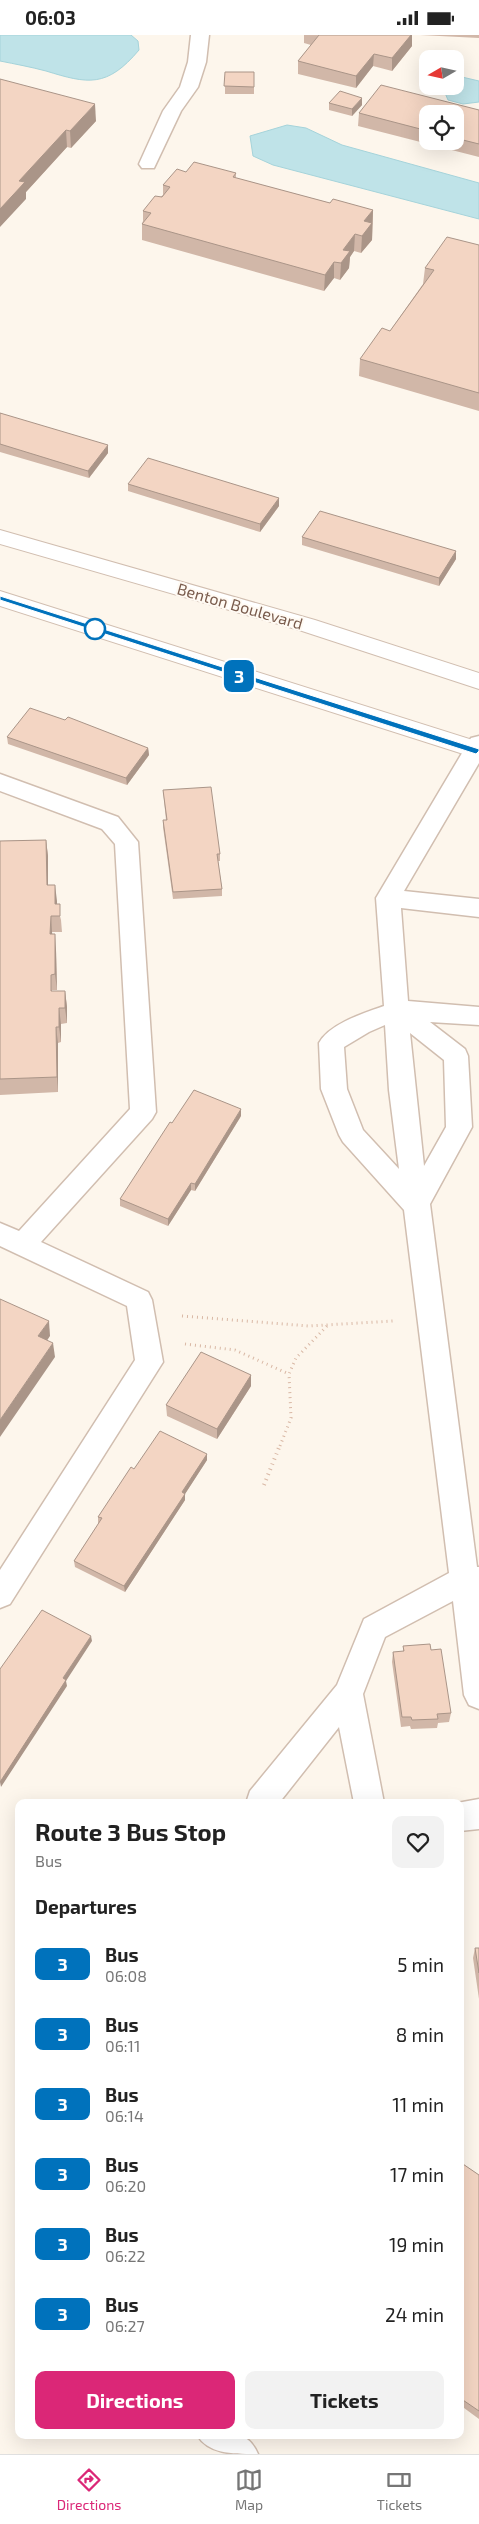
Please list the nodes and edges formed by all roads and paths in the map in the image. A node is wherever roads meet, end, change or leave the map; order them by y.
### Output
1 (200, 35) edge
2 (148, 164) dead end
3 (0, 537) edge
4 (0, 599) edge
5 (479, 681) edge
6 (478, 749) edge
7 (0, 782) edge
8 (388, 898) junction
9 (479, 908) edge
10 (398, 1010) junction
11 (479, 1016) edge
12 (416, 1205) junction
13 (11, 1239) edge
14 (141, 1313) junction
15 (431, 1319) junction
16 (327, 1325) junction
17 (147, 1349) junction
18 (289, 1374) junction
19 (264, 1485) dead end
20 (472, 1580) edge
21 (0, 1595) edge
22 (348, 1695) junction
23 (479, 1695) edge
24 (263, 1799) edge
25 (368, 1799) edge
26 (479, 1814) edge
27 (464, 1816) edge
28 (220, 2439) edge
29 (240, 2454) edge

1 - 2 lane
3 - 5 street, Benton Boulevard
4 - 6 street
6 - 8 lane
7 - 13 lane
8 - 9 lane
8 - 10 lane
10 - 11 lane
10 - 12 lane
10 - 12 lane
10 - 12 lane
12 - 15 lane
13 - 14 lane
14 - 16 path
14 - 17 lane
15 - 16 path
15 - 20 lane
16 - 18 path
17 - 18 path
17 - 21 lane
18 - 19 path
20 - 22 lane
20 - 23 lane
22 - 24 lane
22 - 25 lane
26 - 27 lane
28 - 29 lane

